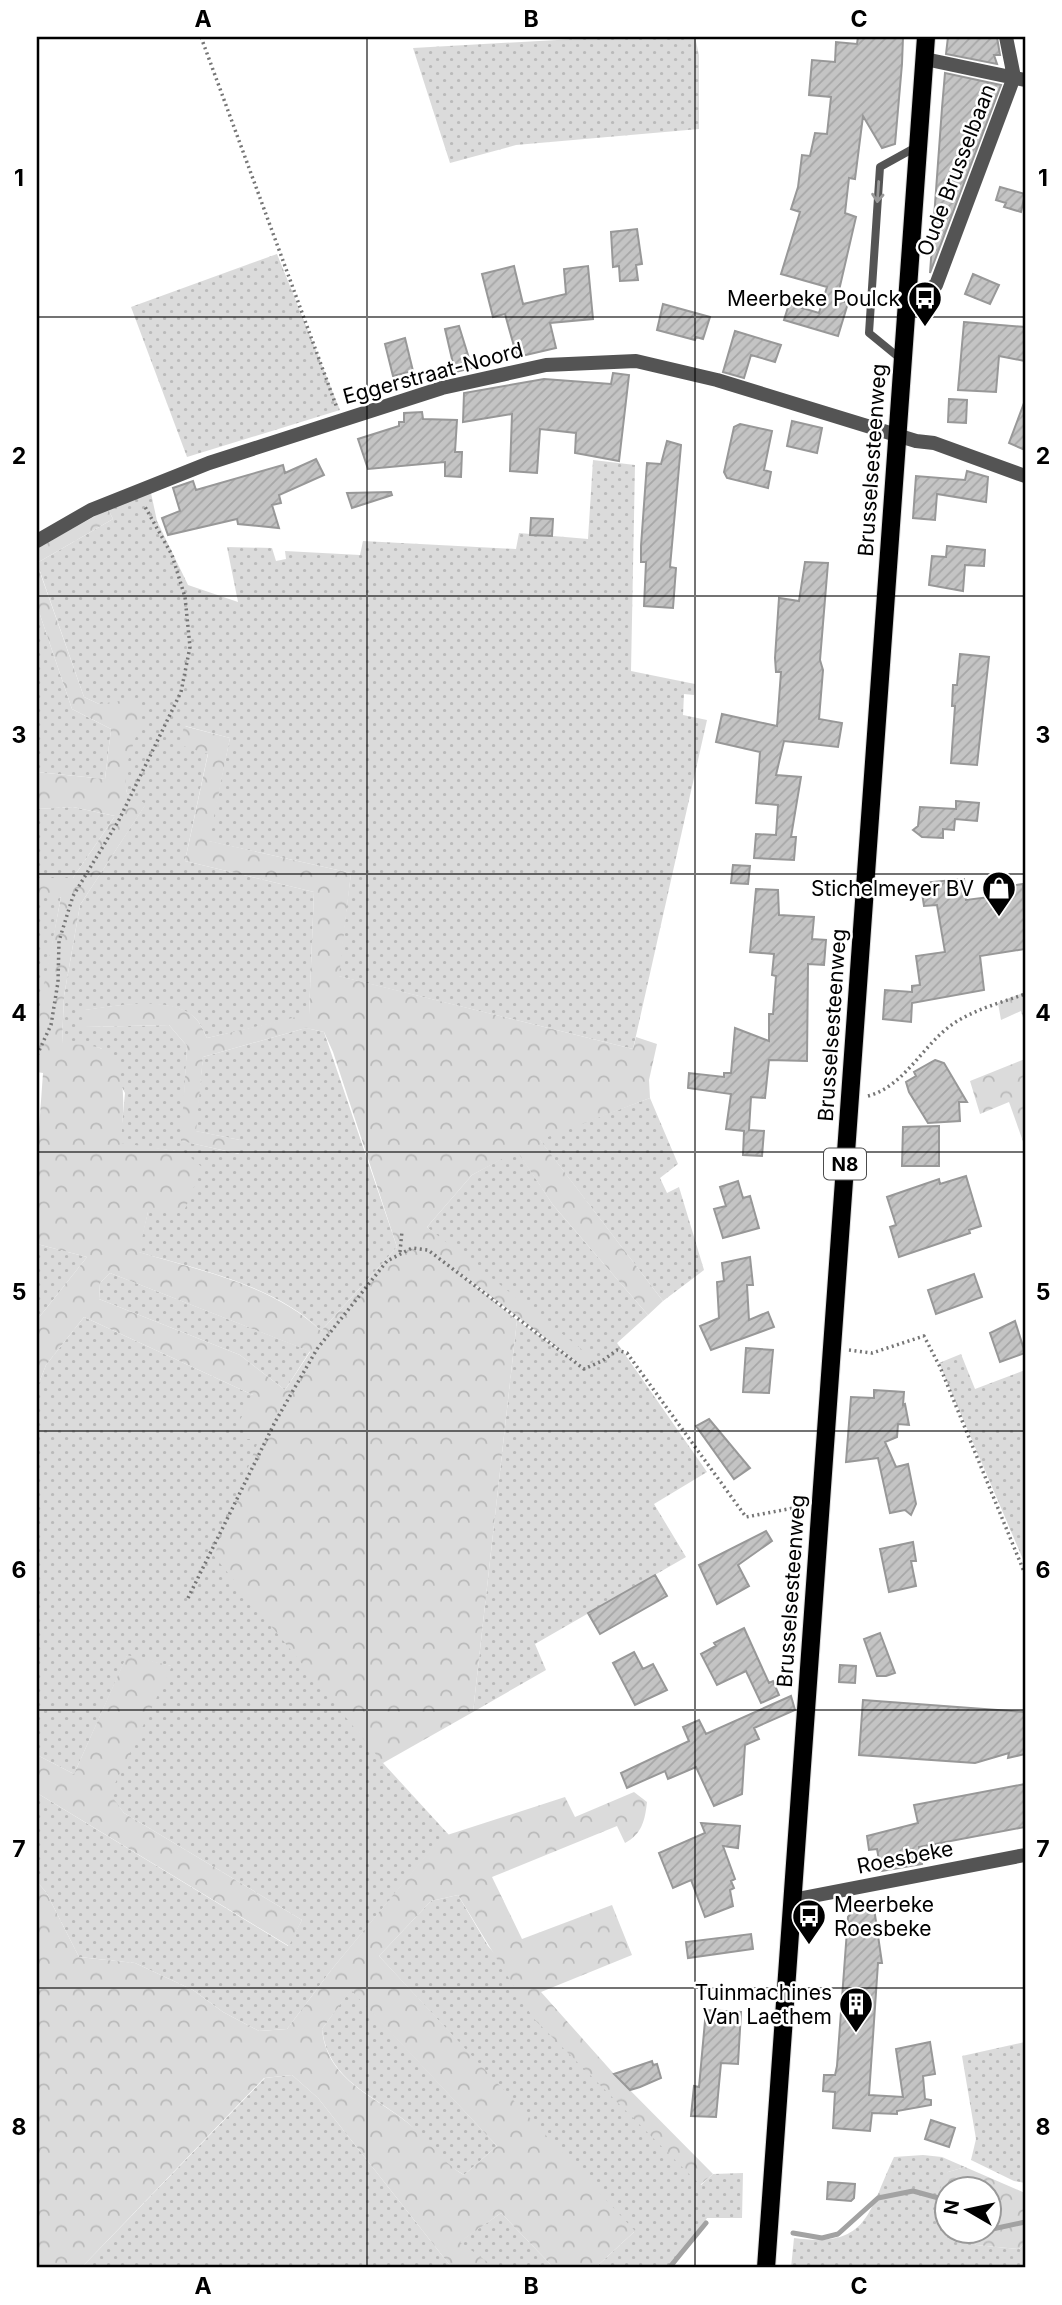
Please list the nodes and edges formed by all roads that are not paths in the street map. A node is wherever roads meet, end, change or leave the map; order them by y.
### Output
1 (926, 37) edge
2 (1006, 37) edge
3 (925, 59) junction
4 (1019, 78) edge
5 (918, 146) junction
6 (907, 301) junction
7 (902, 360) junction
8 (897, 434) junction
9 (1025, 476) edge
10 (37, 541) edge
11 (1025, 1855) edge
12 (792, 1900) junction
13 (766, 2268) edge

1 - 3 main road, Brusselsesteenweg / N8
2 - 4 street, Oude Brusselbaan
3 - 4 street
3 - 5 main road, Brusselsesteenweg / N8
4 - 6 street, Oude Brusselbaan
5 - 6 main road, Brusselsesteenweg / N8
5 -> 7 lane
6 - 7 main road, Brusselsesteenweg / N8
7 - 8 main road, Brusselsesteenweg / N8
8 - 9 street, Eggerstraat-Noord
8 - 10 street, Eggerstraat-Noord
8 - 12 main road, Brusselsesteenweg / N8
11 - 12 street, Roesbeke
12 - 13 main road, Brusselsesteenweg / N8

